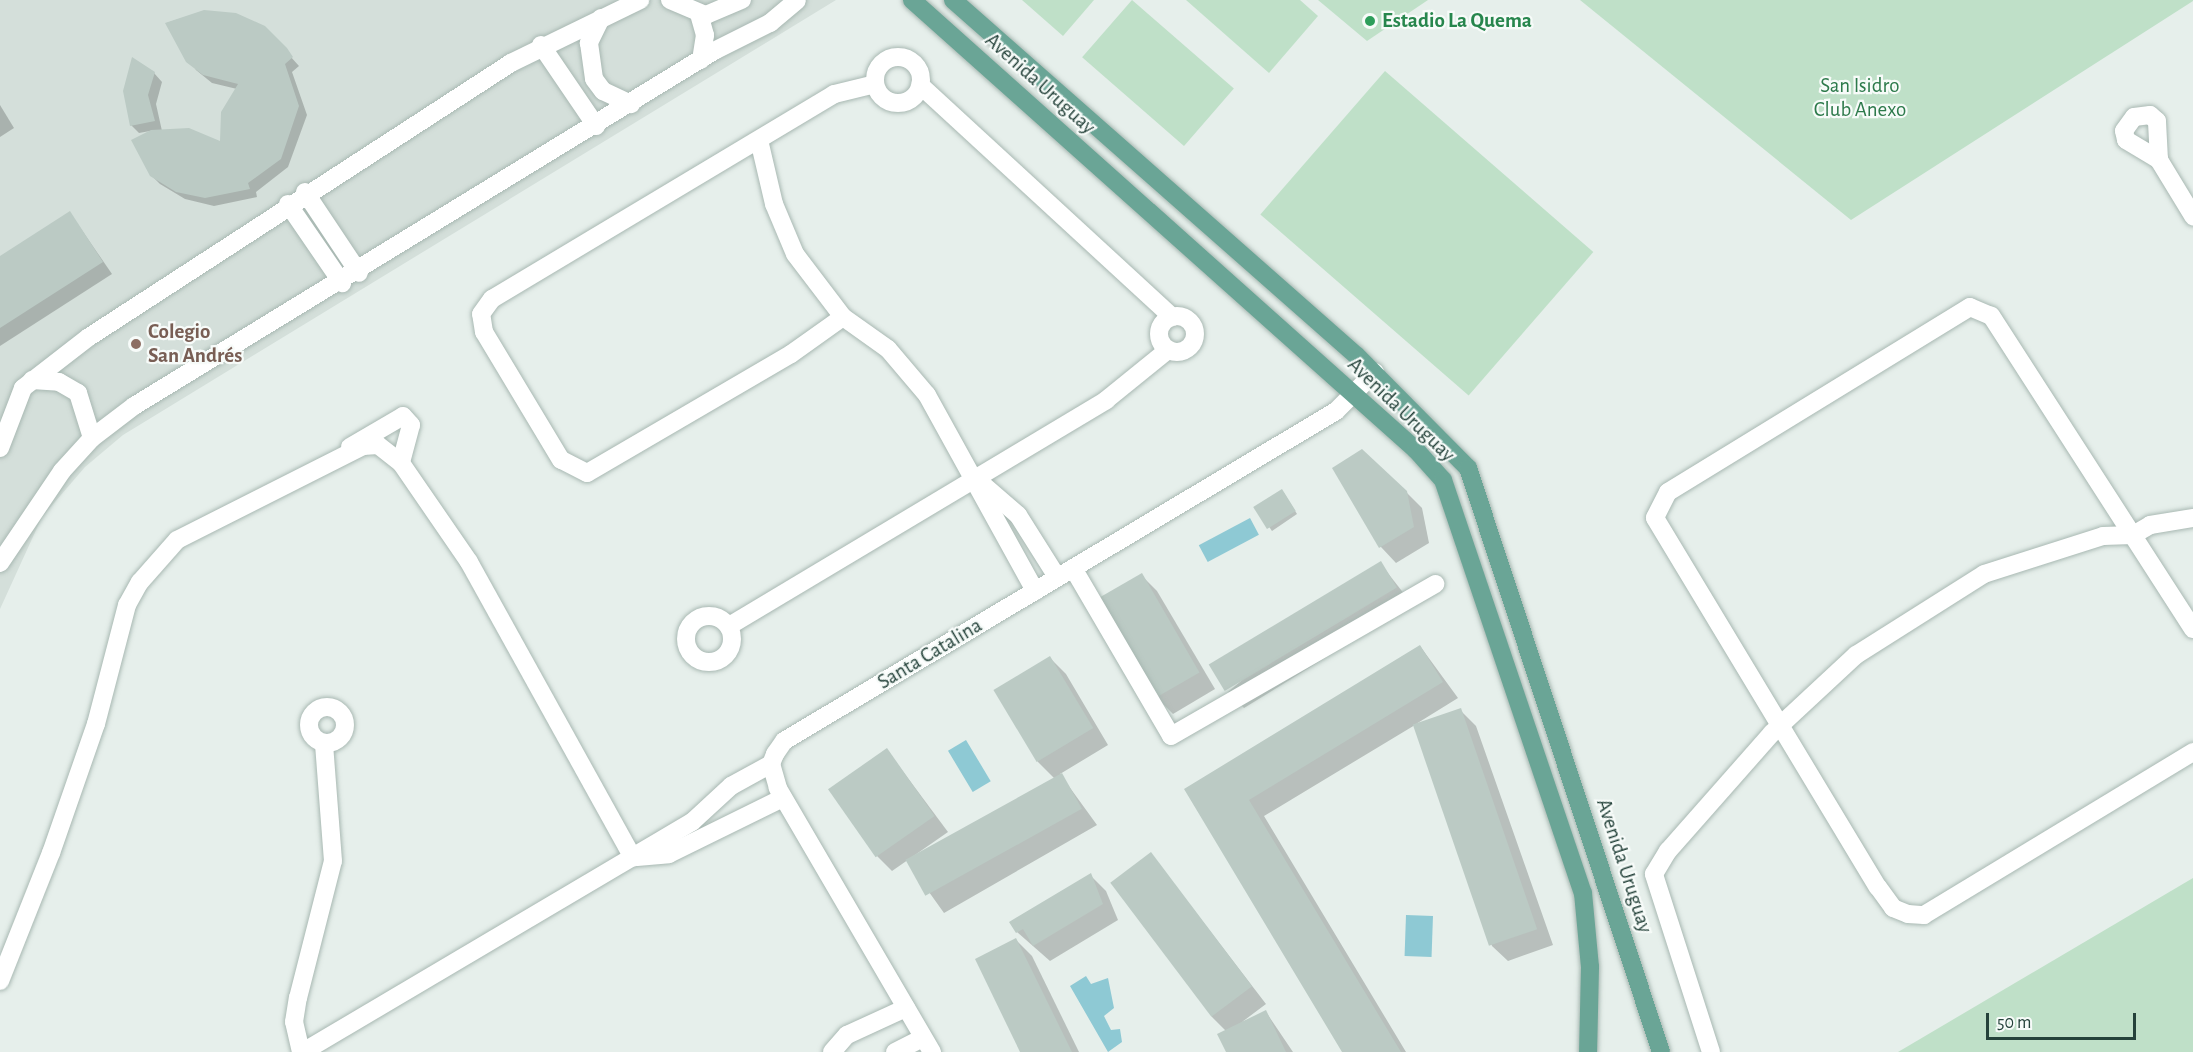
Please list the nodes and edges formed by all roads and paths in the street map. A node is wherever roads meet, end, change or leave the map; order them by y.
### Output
1 (640, 0) edge
2 (670, 0) edge
3 (742, 0) edge
4 (797, 0) edge
5 (912, 0) edge
6 (953, 0) edge
7 (690, 7) edge
8 (601, 18) junction
9 (541, 45) junction
10 (701, 60) junction
11 (875, 84) junction
12 (920, 85) junction
13 (632, 104) junction
14 (596, 126) junction
15 (759, 140) junction
16 (2159, 160) dead end
17 (306, 192) junction
18 (288, 204) junction
19 (2193, 216) edge
20 (359, 273) junction
21 (342, 282) junction
22 (843, 316) junction
23 (1172, 316) junction
24 (1168, 350) junction
25 (1375, 372) junction
26 (32, 380) junction
27 (1354, 394) junction
28 (92, 438) junction
29 (0, 448) edge
30 (347, 449) junction
31 (401, 463) junction
32 (975, 478) junction
33 (2193, 518) edge
34 (2133, 535) junction
35 (0, 563) edge
36 (1073, 568) junction
37 (1057, 578) junction
38 (1435, 584) dead end
39 (1035, 591) junction
40 (729, 626) dead end
41 (2193, 629) edge
42 (1780, 725) junction
43 (324, 742) dead end
44 (2193, 752) edge
45 (771, 764) junction
46 (783, 798) junction
47 (633, 858) junction
48 (0, 981) edge
49 (906, 1008) junction
50 (928, 1045) edge
51 (302, 1052) edge
52 (832, 1052) edge
53 (895, 1052) edge
54 (1588, 1052) edge
55 (1661, 1052) edge
56 (1711, 1052) edge

1 - 8 street
2 - 7 street
3 - 7 street
4 - 10 street
5 - 27 main road, Avenida Uruguay
6 - 25 main road, Avenida Uruguay
7 - 10 street
8 - 9 street
8 - 13 street
9 - 14 street
9 - 17 street
10 - 13 street
11 - 12 street
11 - 12 street
11 - 15 street
12 - 23 street
13 - 14 street
14 - 20 street
15 - 22 street
15 - 22 street
16 - 19 street
17 - 18 street
17 - 20 street
18 - 21 street
18 - 26 street
20 - 21 street
21 - 28 street
22 - 32 street
23 - 24 street
23 - 24 street
24 - 32 street
25 - 27 street, Santa Catalina
25 - 55 main road, Avenida Uruguay
26 - 28 street
26 - 29 street
27 - 36 street, Santa Catalina
27 - 54 main road, Avenida Uruguay
28 - 35 street
30 - 31 street
30 - 31 street
30 - 48 street
31 - 47 street
32 - 37 street
32 - 39 street
32 - 40 street
33 - 34 street
34 - 41 street
34 - 42 street
34 - 42 street
36 - 37 street, Santa Catalina
36 - 38 street
37 - 39 street, Santa Catalina
39 - 45 street, Santa Catalina
42 - 44 street
42 - 56 street
43 - 51 street
45 - 46 street
45 - 47 street
46 - 47 street
46 - 49 street
47 - 51 street
49 - 50 street
49 - 52 street
50 - 53 street

